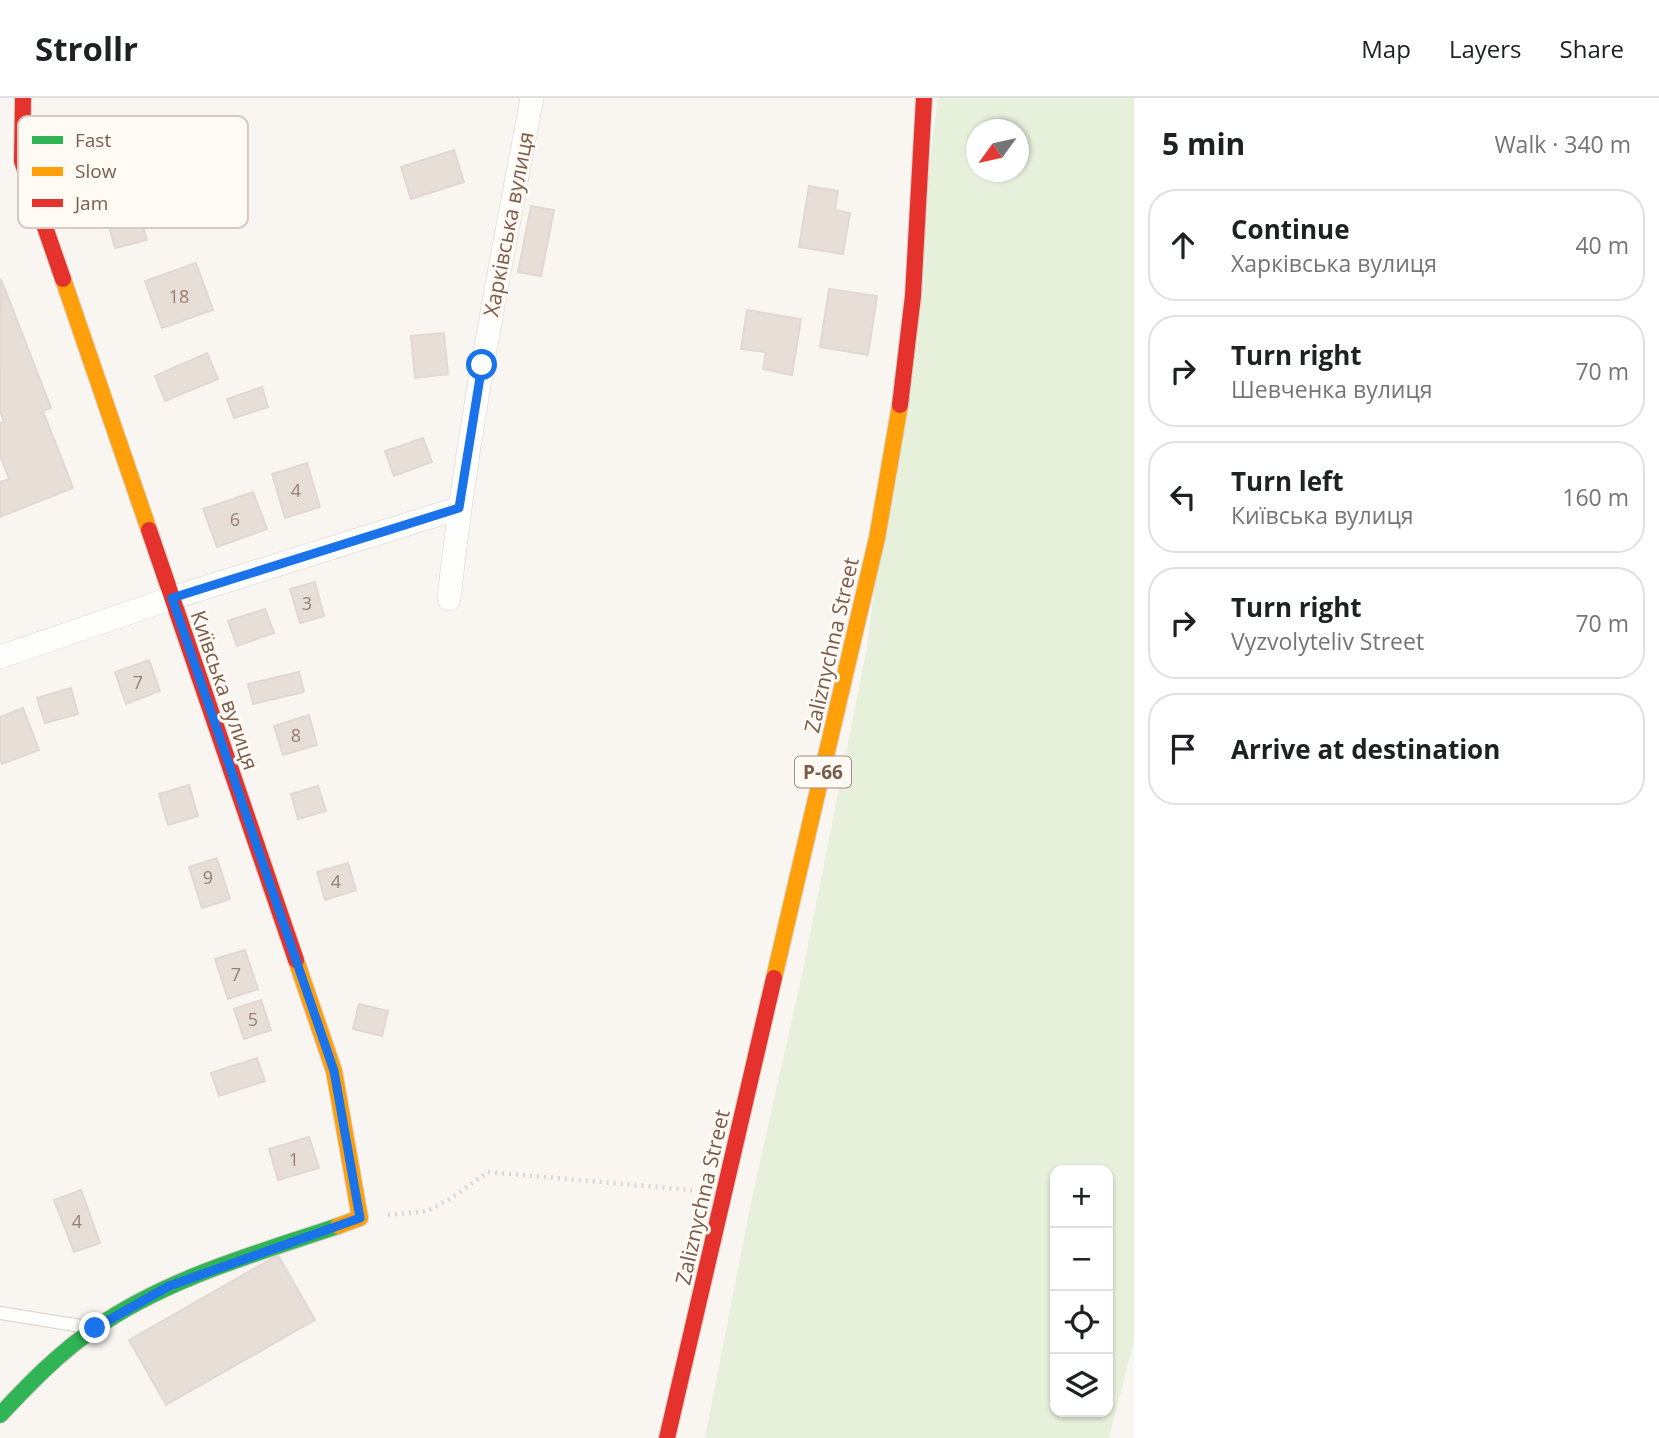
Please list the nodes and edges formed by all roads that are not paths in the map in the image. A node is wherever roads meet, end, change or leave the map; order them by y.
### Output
1 (23, 98) edge
2 (532, 98) edge
3 (924, 98) edge
4 (23, 116) edge
5 (45, 228) edge
6 (459, 508) junction
7 (172, 598) junction
8 (449, 599) dead end
9 (0, 657) edge
10 (0, 1314) edge
11 (95, 1328) junction
12 (0, 1415) edge
13 (667, 1438) edge

1 - 4 street, Київська вулиця
2 - 6 street, Харківська вулиця
3 - 13 street, Zaliznychna Street / Р-66
5 - 7 street, Київська вулиця
6 - 7 street
6 - 8 street, Харківська вулиця
7 - 9 street
7 - 11 street, Київська вулиця
10 - 11 lane
11 - 12 street

